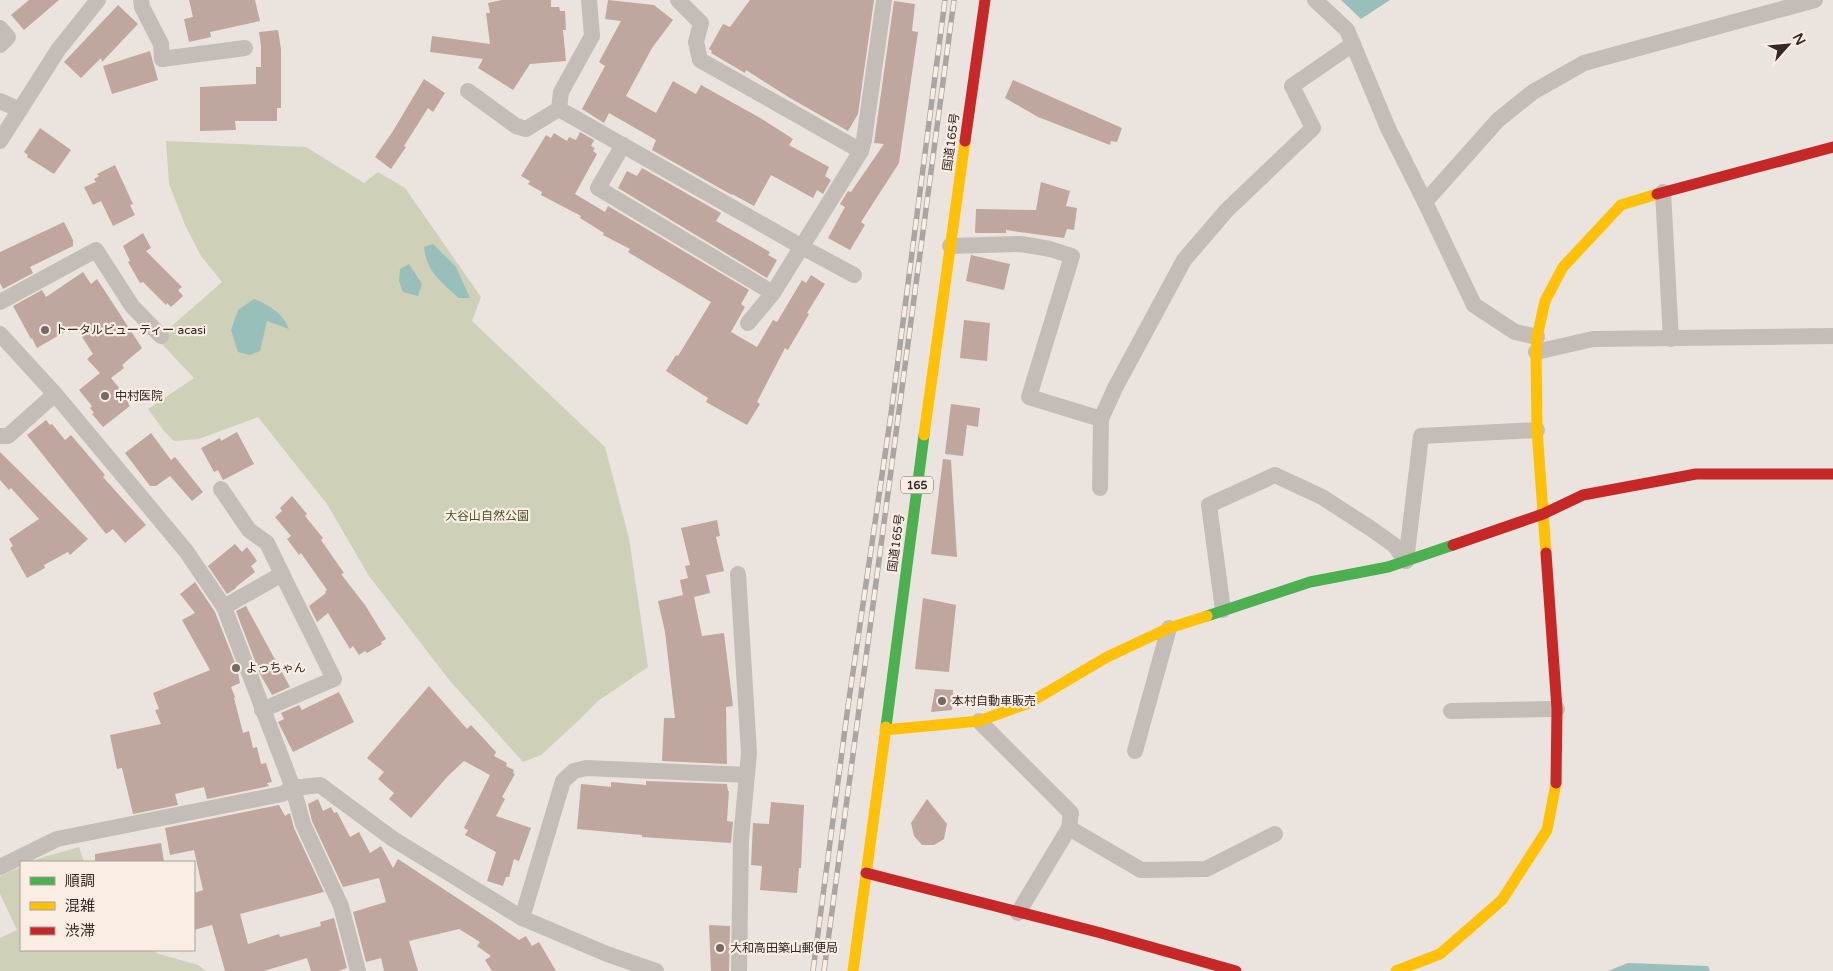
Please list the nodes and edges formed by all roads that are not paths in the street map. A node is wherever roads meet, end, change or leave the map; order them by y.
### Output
1 (141, 0) edge
2 (589, 0) edge
3 (678, 0) edge
4 (884, 0) edge
5 (985, 0) edge
6 (1316, 0) edge
7 (1815, 0) edge
8 (96, 1) edge
9 (0, 28) edge
10 (1353, 44) junction
11 (0, 45) edge
12 (245, 48) dead end
13 (468, 91) dead end
14 (0, 102) edge
15 (559, 109) junction
16 (20, 110) junction
17 (0, 141) edge
18 (623, 145) junction
19 (1833, 147) edge
20 (861, 151) junction
21 (1663, 192) junction
22 (1425, 202) junction
23 (950, 246) junction
24 (802, 247) junction
25 (854, 274) dead end
26 (772, 293) junction
27 (0, 302) edge
28 (748, 323) dead end
29 (2, 334) edge
30 (161, 336) dead end
31 (1833, 336) edge
32 (1671, 339) junction
33 (1537, 344) junction
34 (55, 394) junction
35 (1101, 419) junction
36 (1537, 430) junction
37 (0, 436) edge
38 (1833, 474) edge
39 (1100, 488) dead end
40 (221, 489) dead end
41 (1543, 514) junction
42 (1406, 562) junction
43 (282, 574) junction
44 (738, 574) dead end
45 (224, 607) junction
46 (1223, 610) junction
47 (1169, 628) junction
48 (1557, 709) junction
49 (262, 710) junction
50 (1451, 711) dead end
51 (979, 721) junction
52 (885, 730) junction
53 (1135, 751) dead end
54 (747, 775) junction
55 (294, 788) junction
56 (1069, 828) junction
57 (1275, 834) dead end
58 (0, 866) edge
59 (866, 873) junction
60 (1018, 912) junction
61 (522, 918) junction
62 (358, 971) edge
63 (656, 971) edge
64 (740, 971) edge
65 (853, 971) edge
66 (1236, 971) edge
67 (1396, 971) edge

1 - 12 street
2 - 15 street
3 - 20 street
4 - 20 street
5 - 23 main road, 国道165号 / 165
6 - 10 street
7 - 22 street
8 - 16 street
9 - 11 street
10 - 22 street
10 - 35 street
13 - 15 street
14 - 16 street
15 - 18 street
16 - 17 street
18 - 24 street
18 - 26 street
19 - 21 main road
20 - 24 street
21 - 32 street
21 - 33 main road
22 - 33 street
23 - 35 street
23 - 52 main road, 国道165号 / 165
24 - 25 street
24 - 26 street
26 - 28 street
27 - 30 street
29 - 34 street
31 - 32 street
32 - 33 street
33 - 36 main road
34 - 37 street
34 - 45 street
35 - 39 street
36 - 41 main road
36 - 42 street
38 - 41 main road
40 - 43 street
41 - 42 main road
41 - 48 main road
42 - 46 main road
42 - 46 street
43 - 45 street
43 - 49 street
44 - 54 street
45 - 49 street
46 - 47 main road
47 - 51 main road
47 - 53 street
48 - 50 street
48 - 67 main road
49 - 55 street
51 - 52 main road
51 - 56 street
52 - 59 main road, 国道165号 / 165
54 - 61 street
54 - 64 street
55 - 58 street
55 - 61 street
55 - 62 street
56 - 57 street
56 - 60 street
59 - 60 main road
59 - 65 main road, 国道165号 / 165
60 - 66 main road
61 - 63 street

